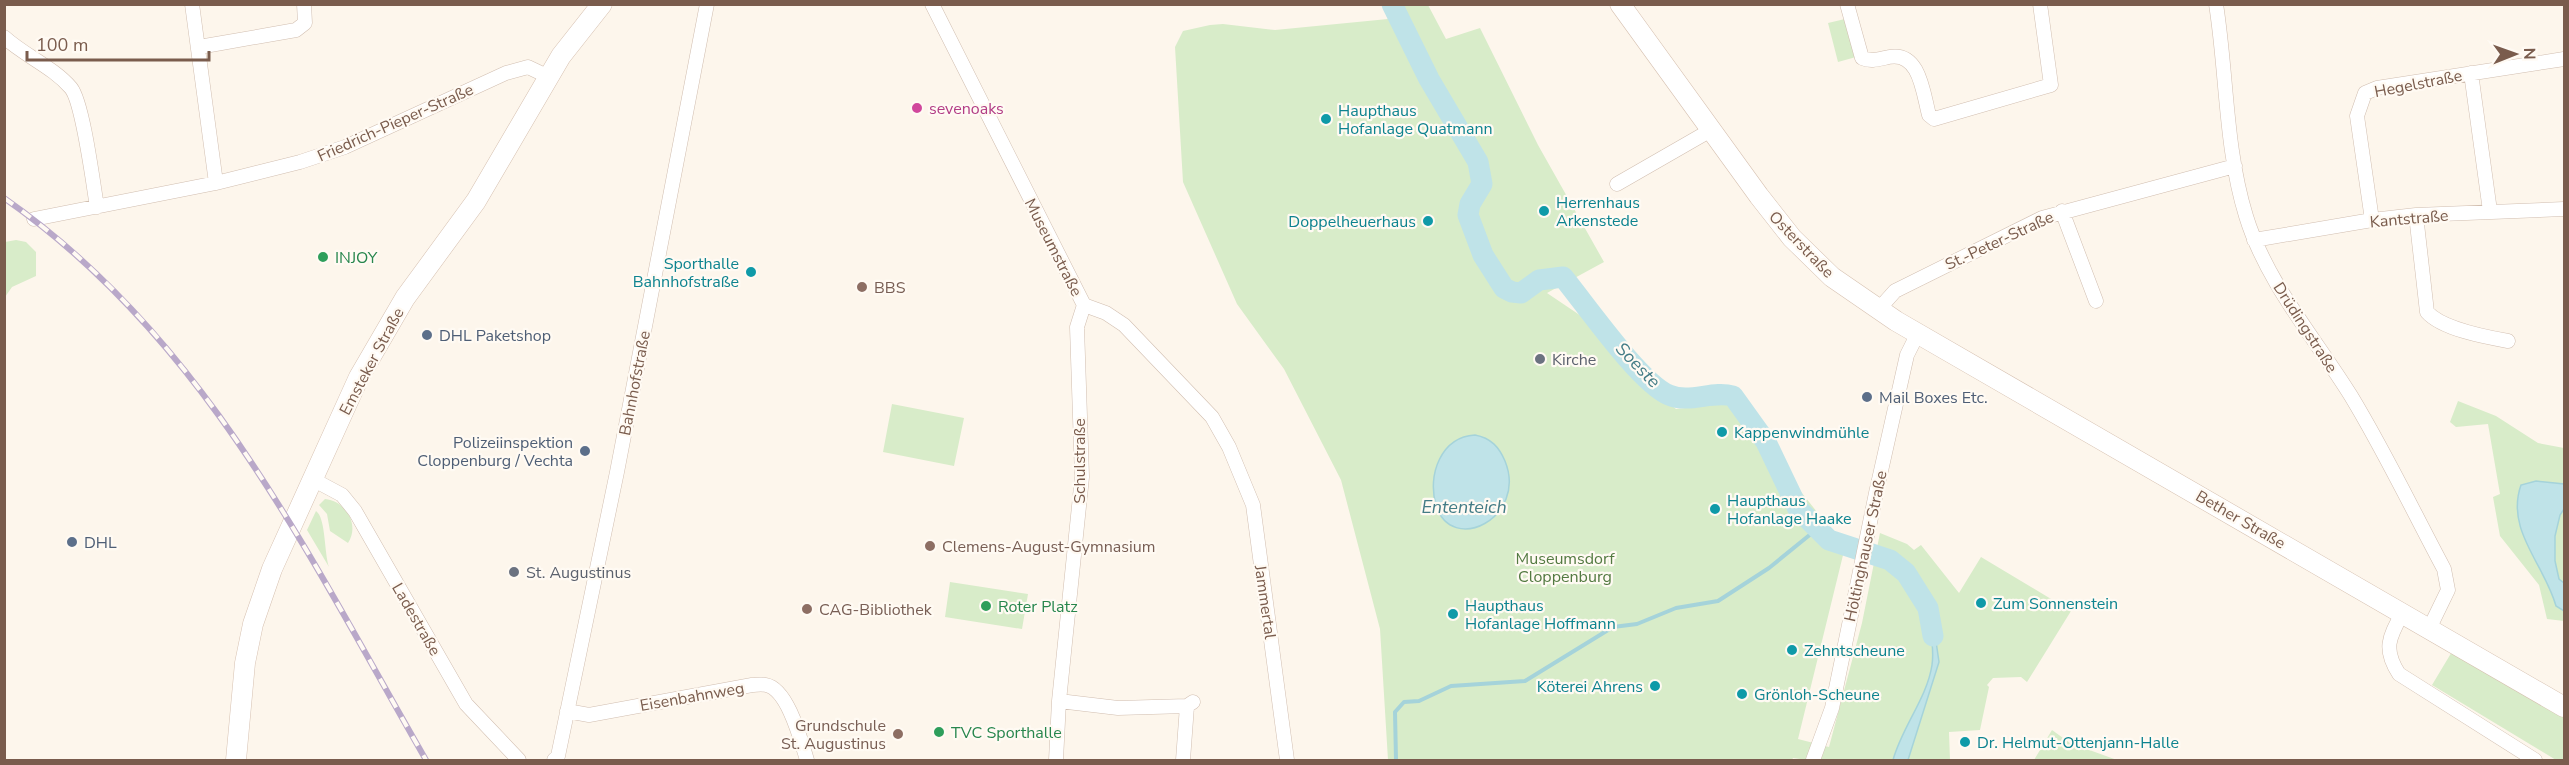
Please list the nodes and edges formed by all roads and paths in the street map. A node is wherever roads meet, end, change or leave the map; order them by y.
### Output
1 (192, 4) edge
2 (304, 4) edge
3 (602, 4) edge
4 (707, 4) edge
5 (932, 4) edge
6 (1620, 4) edge
7 (1847, 4) edge
8 (2040, 4) edge
9 (2216, 4) edge
10 (4, 37) edge
11 (199, 47) junction
12 (2565, 59) edge
13 (2471, 73) junction
14 (549, 77) junction
15 (1711, 130) junction
16 (2235, 166) junction
17 (216, 183) junction
18 (1617, 184) dead end
19 (97, 207) junction
20 (2565, 209) edge
21 (2062, 211) junction
22 (2490, 212) junction
23 (2416, 215) junction
24 (34, 219) dead end
25 (2372, 220) junction
26 (2254, 240) junction
27 (2096, 301) dead end
28 (1084, 305) junction
29 (1878, 310) junction
30 (1918, 333) junction
31 (2508, 341) dead end
32 (1229, 447) joint
33 (314, 480) junction
34 (2403, 612) junction
35 (2430, 627) junction
36 (1059, 700) junction
37 (2565, 706) edge
38 (567, 711) junction
39 (236, 760) edge
40 (519, 760) edge
41 (555, 760) edge
42 (807, 760) edge
43 (1056, 760) edge
44 (1183, 760) edge
45 (1287, 760) edge
46 (1813, 760) edge
47 (2535, 760) edge

1 - 11 street
2 - 11 street
3 - 14 street, Emsteker Straße
4 - 38 street, Bahnhofstraße
5 - 28 street, Museumstraße
6 - 15 street, Osterstraße
7 - 8 street
9 - 16 street, Drüdingstraße
10 - 19 street
11 - 17 street
12 - 13 street, Hegelstraße
13 - 22 street
13 - 25 street, Hegelstraße
14 - 17 street, Friedrich-Pieper-Straße
14 - 33 street, Emsteker Straße
15 - 18 street
15 - 29 street, Osterstraße
16 - 21 street, St.-Peter-Straße
16 - 26 street, Drüdingstraße
17 - 19 street, Friedrich-Pieper-Straße
19 - 24 street, Friedrich-Pieper-Straße
20 - 22 street, Kantstraße
21 - 27 street
21 - 29 street, St.-Peter-Straße
22 - 23 street, Kantstraße
23 - 25 street, Kantstraße
23 - 31 street
25 - 26 street, Kantstraße
26 - 35 street, Drüdingstraße
28 - 32 street, Museumstraße
28 - 36 street, Schulstraße
29 - 30 street, Osterstraße
30 - 34 street, Bether Straße
30 - 46 street, Höltinghauser Straße
32 - 45 street, Jammertal
33 - 39 street, Emsteker Straße
33 - 40 street, Ladestraße
34 - 35 street, Bether Straße
34 - 47 street
35 - 37 street, Bether Straße
36 - 43 street, Schulstraße
36 - 44 street
38 - 41 street, Bahnhofstraße
38 - 42 street, Eisenbahnweg

